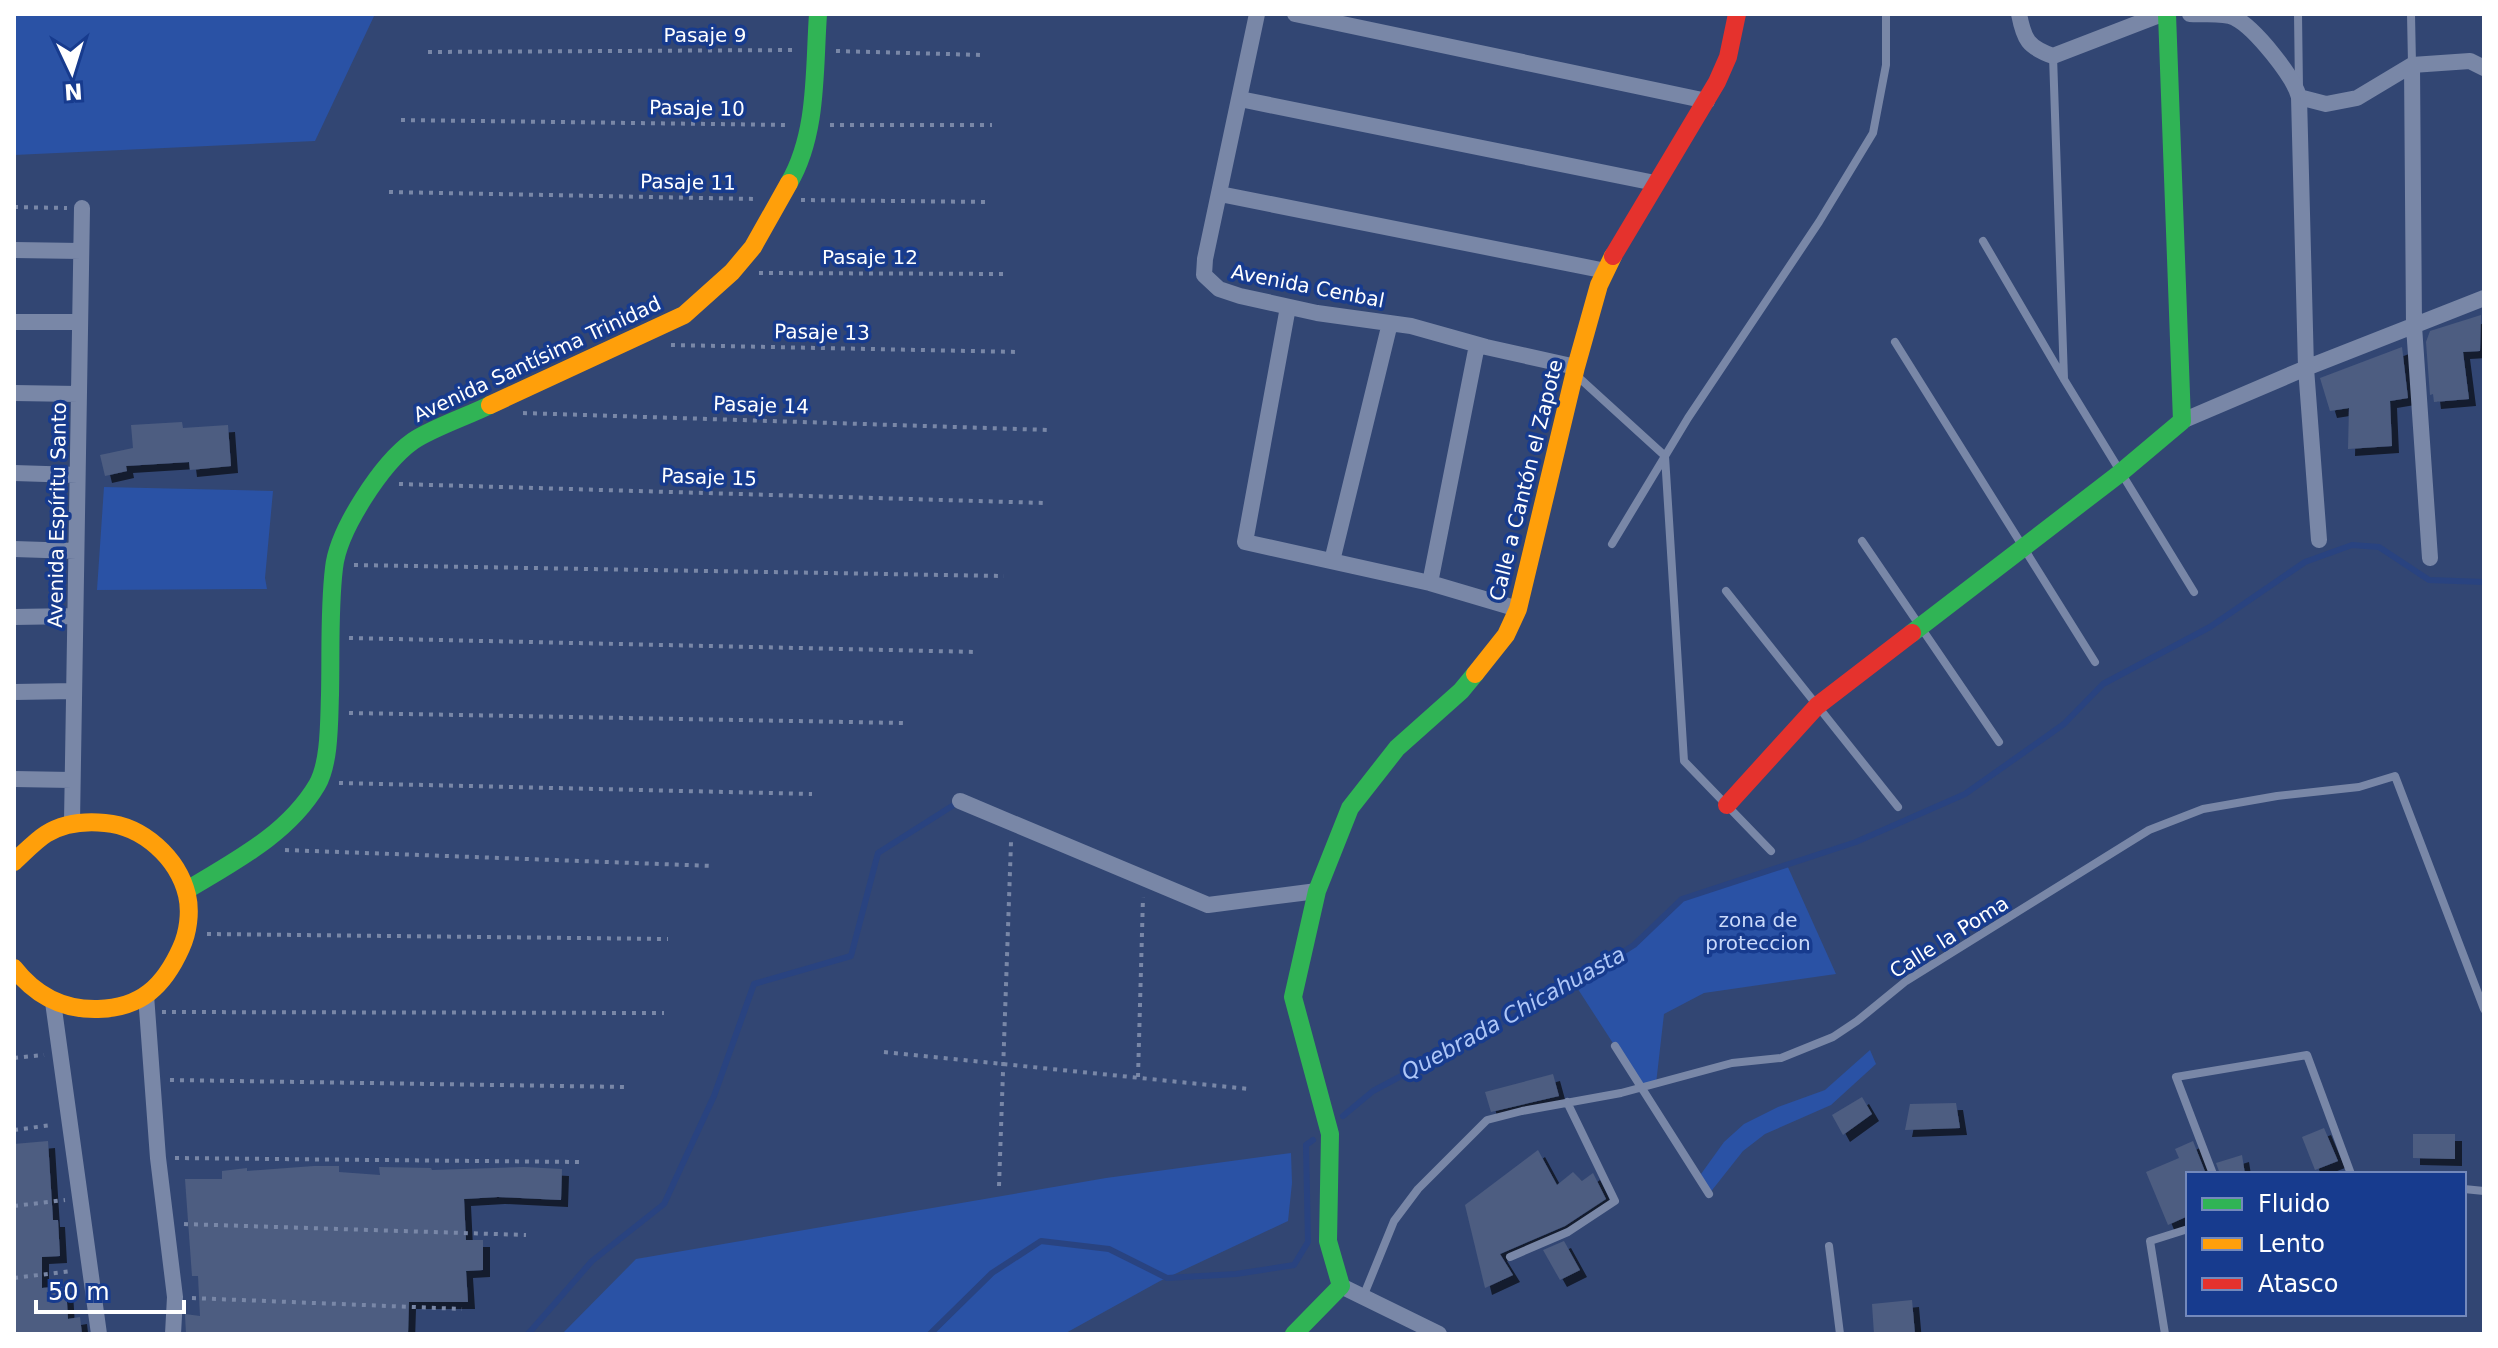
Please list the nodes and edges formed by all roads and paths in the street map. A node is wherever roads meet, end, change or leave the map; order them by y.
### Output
1 (818, 14) edge
2 (1257, 14) edge
3 (1295, 14) edge
4 (1737, 14) edge
5 (1886, 14) edge
6 (2019, 14) edge
7 (2165, 14) edge
8 (2190, 14) edge
9 (2298, 14) edge
10 (2411, 14) edge
11 (817, 50) junction
12 (428, 52) dead end
13 (982, 55) dead end
14 (2053, 56) junction
15 (2412, 65) junction
16 (2484, 68) edge
17 (2299, 97) junction
18 (1240, 99) junction
19 (1707, 101) junction
20 (401, 120) dead end
21 (810, 125) junction
22 (992, 125) dead end
23 (1655, 183) junction
24 (389, 192) dead end
25 (1220, 194) junction
26 (780, 199) junction
27 (987, 202) dead end
28 (14, 207) edge
29 (82, 208) joint
30 (1983, 241) dead end
31 (14, 250) edge
32 (81, 251) junction
33 (1606, 271) junction
34 (732, 272) junction
35 (1008, 274) dead end
36 (2484, 298) edge
37 (1288, 307) junction
38 (14, 322) edge
39 (80, 322) junction
40 (1390, 323) junction
41 (2414, 326) junction
42 (1895, 342) dead end
43 (671, 345) dead end
44 (1477, 345) junction
45 (1020, 352) dead end
46 (2306, 368) junction
47 (1575, 370) junction
48 (2065, 381) junction
49 (14, 393) edge
50 (78, 394) junction
51 (519, 413) dead end
52 (2182, 421) junction
53 (1049, 430) dead end
54 (1665, 456) junction
55 (2121, 472) junction
56 (14, 473) edge
57 (77, 475) junction
58 (372, 483) junction
59 (1045, 503) dead end
60 (2319, 540) dead end
61 (1862, 541) dead end
62 (1612, 544) dead end
63 (2024, 547) junction
64 (14, 549) edge
65 (76, 551) junction
66 (2430, 558) dead end
67 (1332, 561) junction
68 (334, 565) junction
69 (1004, 576) dead end
70 (1430, 583) junction
71 (1726, 591) dead end
72 (2194, 592) dead end
73 (1518, 609) junction
74 (75, 616) junction
75 (14, 617) edge
76 (1920, 626) junction
77 (331, 638) junction
78 (978, 652) dead end
79 (2095, 662) dead end
80 (74, 691) junction
81 (14, 692) edge
82 (1817, 706) junction
83 (329, 713) junction
84 (903, 723) dead end
85 (1999, 742) dead end
86 (14, 779) edge
87 (72, 780) junction
88 (319, 782) junction
89 (812, 794) dead end
90 (960, 801) dead end
91 (1727, 805) junction
92 (1898, 807) dead end
93 (72, 822) junction
94 (1012, 823) junction
95 (254, 849) junction
96 (1771, 851) dead end
97 (14, 862) edge
98 (714, 866) dead end
99 (1144, 879) junction
100 (187, 890) junction
101 (1317, 891) junction
102 (188, 934) junction
103 (668, 939) dead end
104 (14, 968) edge
105 (53, 1002) junction
106 (147, 1004) junction
107 (2484, 1009) edge
108 (664, 1013) dead end
109 (1615, 1046) dead end
110 (884, 1052) dead end
111 (62, 1053) junction
112 (14, 1058) edge
113 (1003, 1064) junction
114 (1138, 1077) junction
115 (153, 1080) junction
116 (627, 1087) dead end
117 (1642, 1088) junction
118 (1249, 1089) dead end
119 (1567, 1102) junction
120 (70, 1123) junction
121 (14, 1130) edge
122 (158, 1158) junction
123 (580, 1162) dead end
124 (2212, 1172) edge
125 (2350, 1172) edge
126 (999, 1186) dead end
127 (1709, 1194) dead end
128 (79, 1199) junction
129 (14, 1206) edge
130 (167, 1223) junction
131 (2186, 1230) edge
132 (526, 1235) dead end
133 (1829, 1246) dead end
134 (1510, 1257) dead end
135 (91, 1269) junction
136 (14, 1278) edge
137 (1341, 1286) junction
138 (175, 1297) junction
139 (1363, 1297) junction
140 (462, 1309) dead end
141 (99, 1334) edge
142 (173, 1334) edge
143 (1294, 1334) edge
144 (1439, 1334) edge
145 (1840, 1334) edge
146 (2165, 1334) edge

1 - 11 street, Avenida Santísima Trinidad
2 - 18 street, Avenida Cenbal
3 - 19 street
4 - 19 street, Calle a Cantón el Zapote
5 - 54 lane
6 - 14 street
7 - 14 street
7 - 52 street
8 - 17 street
9 - 17 lane
10 - 15 lane
11 - 12 path, Pasaje 9
11 - 13 path, Pasaje 9
11 - 21 street, Avenida Santísima Trinidad
14 - 48 lane
15 - 16 street
15 - 17 street
15 - 41 street
17 - 46 street
18 - 23 street
18 - 25 street, Avenida Cenbal
19 - 23 street, Calle a Cantón el Zapote
20 - 21 path, Pasaje 10
21 - 22 path, Pasaje 10
21 - 26 street, Avenida Santísima Trinidad
23 - 33 street, Calle a Cantón el Zapote
24 - 26 path, Pasaje 11
25 - 33 street
25 - 37 street, Avenida Cenbal
26 - 27 path, Pasaje 11
26 - 34 street, Avenida Santísima Trinidad
28 - 29 path
29 - 32 street, Avenida Espíritu Santo
30 - 48 lane
31 - 32 street
32 - 39 street, Avenida Espíritu Santo
33 - 47 street, Calle a Cantón el Zapote
34 - 35 path, Pasaje 12
34 - 58 street, Avenida Santísima Trinidad
36 - 41 street
37 - 40 street, Avenida Cenbal
37 - 67 street
38 - 39 street
39 - 50 street, Avenida Espíritu Santo
40 - 44 street, Avenida Cenbal
40 - 67 street
41 - 46 street
41 - 66 street
42 - 63 lane
43 - 45 path, Pasaje 13
44 - 47 street, Avenida Cenbal
44 - 70 street
46 - 52 street
46 - 60 street
47 - 54 lane
47 - 73 street, Calle a Cantón el Zapote
48 - 55 lane
49 - 50 street
50 - 57 street, Avenida Espíritu Santo
51 - 53 path, Pasaje 14
52 - 55 street
54 - 62 lane
54 - 91 lane
55 - 63 street
55 - 72 lane
56 - 57 street
57 - 65 street, Avenida Espíritu Santo
58 - 59 path, Pasaje 15
58 - 68 street, Avenida Santísima Trinidad
61 - 76 lane
63 - 76 street
63 - 79 lane
64 - 65 street
65 - 74 street, Avenida Espíritu Santo
67 - 70 street
68 - 69 path
68 - 77 street, Avenida Santísima Trinidad
70 - 73 street
71 - 82 lane
73 - 101 street, Calle a Cantón el Zapote
74 - 75 street
74 - 80 street, Avenida Espíritu Santo
76 - 82 street
76 - 85 lane
77 - 78 path
77 - 83 street, Avenida Santísima Trinidad
80 - 81 street
80 - 87 street, Avenida Espíritu Santo
82 - 91 street
82 - 92 lane
83 - 84 path
83 - 88 street, Avenida Santísima Trinidad
86 - 87 street
87 - 93 street, Avenida Espíritu Santo
88 - 89 path
88 - 95 street, Avenida Santísima Trinidad
90 - 94 street
91 - 96 lane
93 - 97 street
93 - 100 street
94 - 99 street
94 - 113 path
95 - 98 path
95 - 100 street, Avenida Santísima Trinidad
99 - 101 street
99 - 114 path
100 - 102 street
101 - 137 street, Calle a Cantón el Zapote
102 - 103 path
102 - 106 street
104 - 105 street
105 - 106 street
105 - 111 street
106 - 108 path
106 - 115 street
107 - 117 lane, Calle la Poma
109 - 117 lane
110 - 113 path
111 - 112 path
111 - 120 street
113 - 114 path
113 - 126 path
114 - 118 path
115 - 116 path
115 - 122 street
117 - 119 lane, Calle la Poma
117 - 127 lane
119 - 134 lane
119 - 139 lane, Calle la Poma
120 - 121 path
120 - 128 street
122 - 123 path
122 - 130 street
124 - 125 lane
128 - 129 path
128 - 135 street
130 - 132 path
130 - 138 street
131 - 146 lane
133 - 145 lane
135 - 136 path
135 - 141 street
137 - 139 street
137 - 143 street
138 - 140 path
138 - 142 street
139 - 144 street

